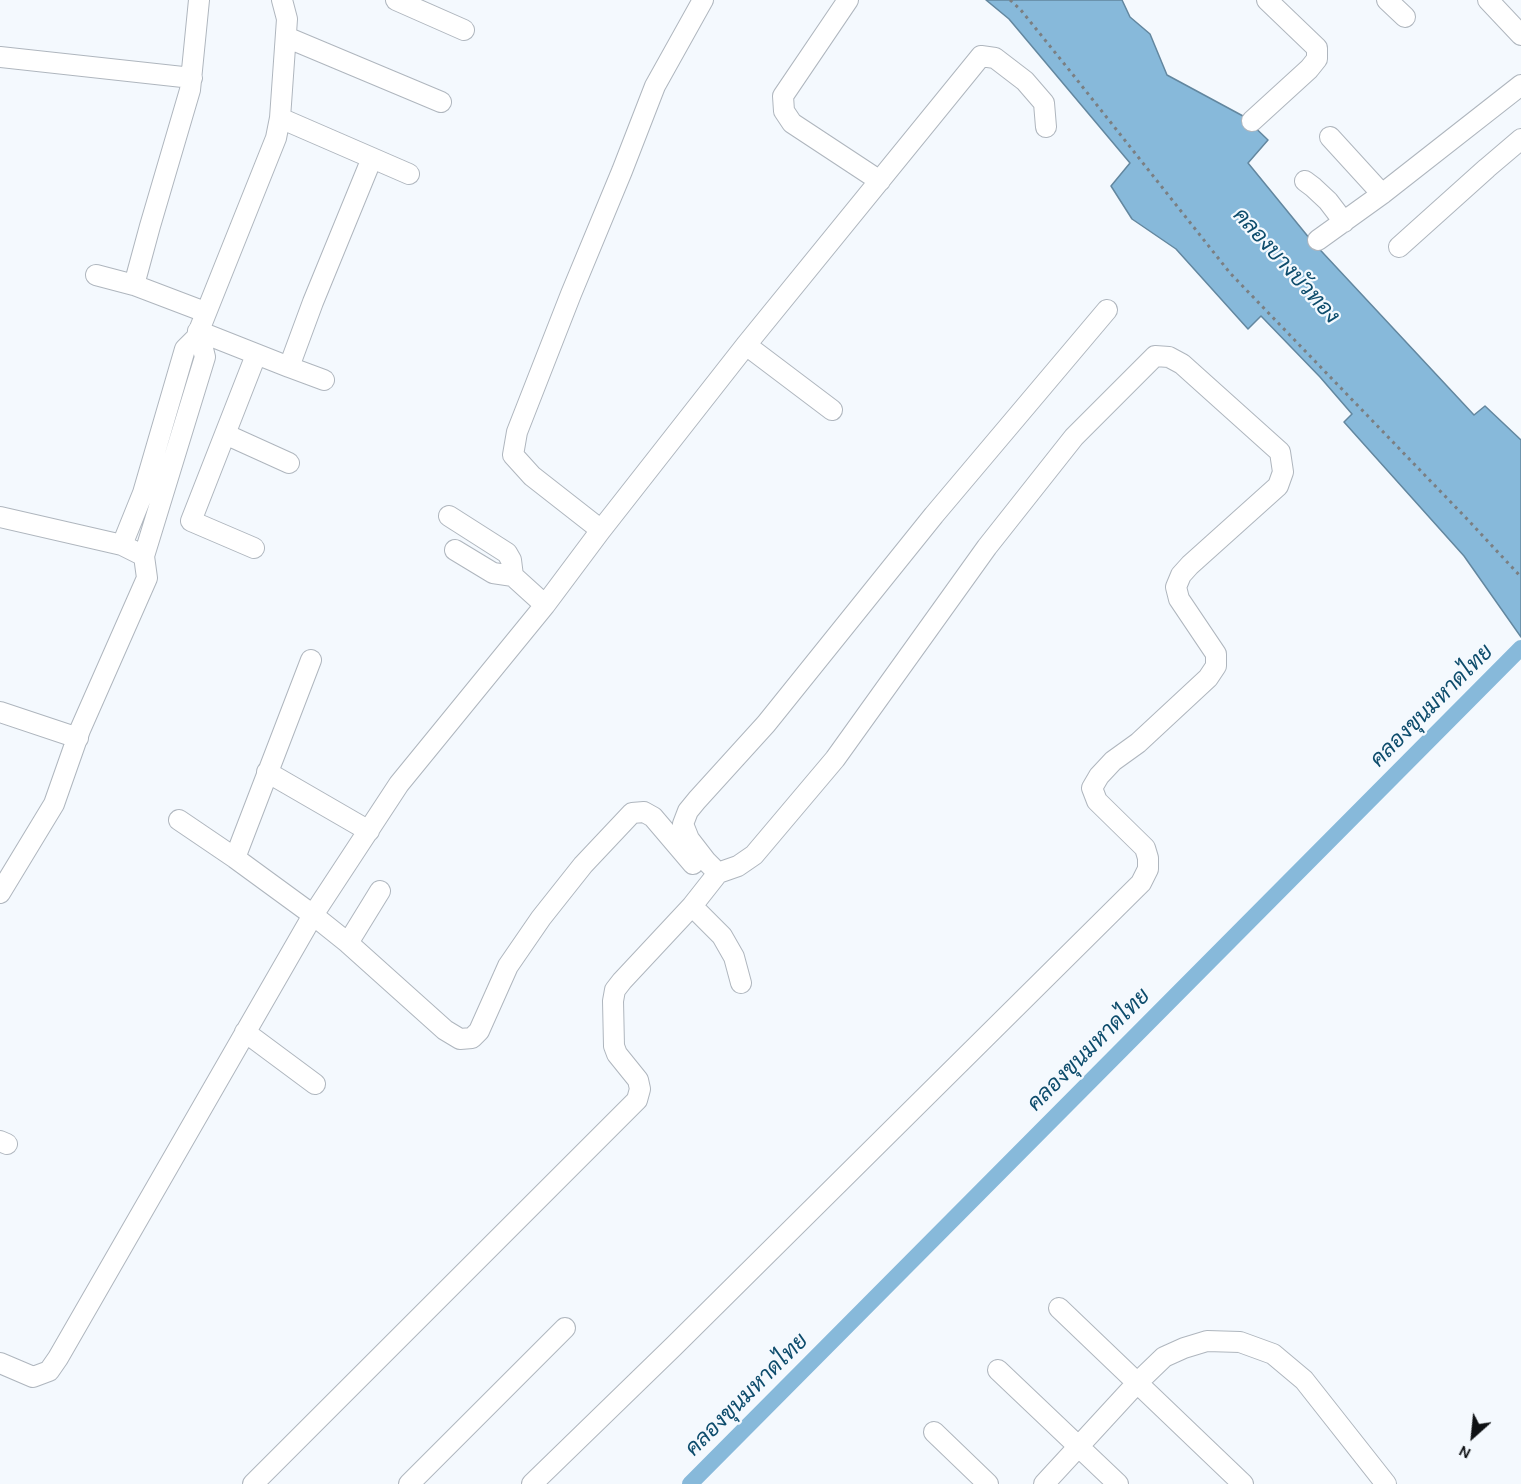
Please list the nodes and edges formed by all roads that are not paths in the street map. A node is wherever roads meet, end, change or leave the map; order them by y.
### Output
1 (199, 0) edge
2 (282, 0) edge
3 (396, 0) edge
4 (703, 0) edge
5 (848, 0) edge
6 (1267, 0) edge
7 (1387, 0) edge
8 (1488, 0) edge
9 (1405, 17) dead end
10 (464, 30) dead end
11 (1521, 35) edge
12 (286, 37) junction
13 (0, 57) edge
14 (192, 78) junction
15 (1521, 86) edge
16 (441, 102) dead end
17 (280, 118) junction
18 (1252, 121) dead end
19 (1046, 127) dead end
20 (1330, 136) dead end
21 (1521, 140) edge
22 (372, 158) junction
23 (409, 174) dead end
24 (880, 181) junction
25 (1305, 181) dead end
26 (1382, 194) junction
27 (1344, 222) junction
28 (1318, 240) dead end
29 (1398, 247) dead end
30 (96, 275) dead end
31 (134, 285) junction
32 (1107, 310) dead end
33 (200, 327) junction
34 (746, 345) junction
35 (256, 355) junction
36 (289, 367) junction
37 (324, 380) dead end
38 (832, 410) dead end
39 (225, 434) junction
40 (289, 463) dead end
41 (145, 485) junction
42 (165, 489) junction
43 (449, 516) dead end
44 (0, 518) edge
45 (601, 530) junction
46 (122, 545) junction
47 (254, 548) dead end
48 (455, 550) dead end
49 (144, 556) junction
50 (513, 576) junction
51 (545, 605) junction
52 (311, 660) dead end
53 (0, 712) edge
54 (78, 738) junction
55 (267, 772) junction
56 (179, 820) dead end
57 (369, 831) junction
58 (235, 858) junction
59 (714, 878) junction
60 (381, 891) dead end
61 (0, 893) edge
62 (692, 906) junction
63 (313, 915) junction
64 (348, 944) junction
65 (741, 983) dead end
66 (245, 1032) junction
67 (315, 1084) dead end
68 (1059, 1308) dead end
69 (565, 1328) dead end
70 (0, 1363) edge
71 (998, 1370) dead end
72 (1137, 1383) junction
73 (934, 1432) dead end
74 (1079, 1447) junction
75 (253, 1484) edge
76 (409, 1484) edge
77 (532, 1484) edge
78 (988, 1484) edge
79 (1044, 1484) edge
80 (1118, 1484) edge
81 (1243, 1484) edge
82 (1386, 1484) edge

1 - 14 street
2 - 12 street
3 - 10 street
4 - 45 street
5 - 24 street
6 - 18 street
7 - 9 street
8 - 11 street
12 - 16 street
12 - 17 street
13 - 14 street
14 - 31 street
15 - 26 street
17 - 22 street
17 - 33 street
19 - 24 street
20 - 26 street
21 - 29 street
22 - 23 street
22 - 36 street
24 - 34 street
25 - 27 street
26 - 27 street
27 - 28 street
30 - 31 street
31 - 33 street
32 - 59 street
33 - 35 street
33 - 41 street
33 - 42 street
34 - 38 street
34 - 45 street
35 - 36 street
35 - 39 street
36 - 37 street
39 - 40 street
39 - 47 street
41 - 42 street
41 - 46 street
42 - 49 street
43 - 50 street
44 - 46 street
45 - 51 street
46 - 49 street
48 - 50 street
49 - 54 street
50 - 51 street
51 - 57 street
52 - 55 street
53 - 54 street
54 - 61 street
55 - 57 street
55 - 58 street
56 - 58 street
57 - 63 street
58 - 63 street
59 - 62 street
59 - 64 street
59 - 77 street
60 - 64 street
62 - 65 street
62 - 75 street
63 - 64 street
63 - 66 street
66 - 67 street
66 - 70 street
68 - 72 street
69 - 76 street
71 - 74 street
72 - 74 street
72 - 81 street
72 - 82 street
73 - 78 street
74 - 79 street
74 - 80 street

